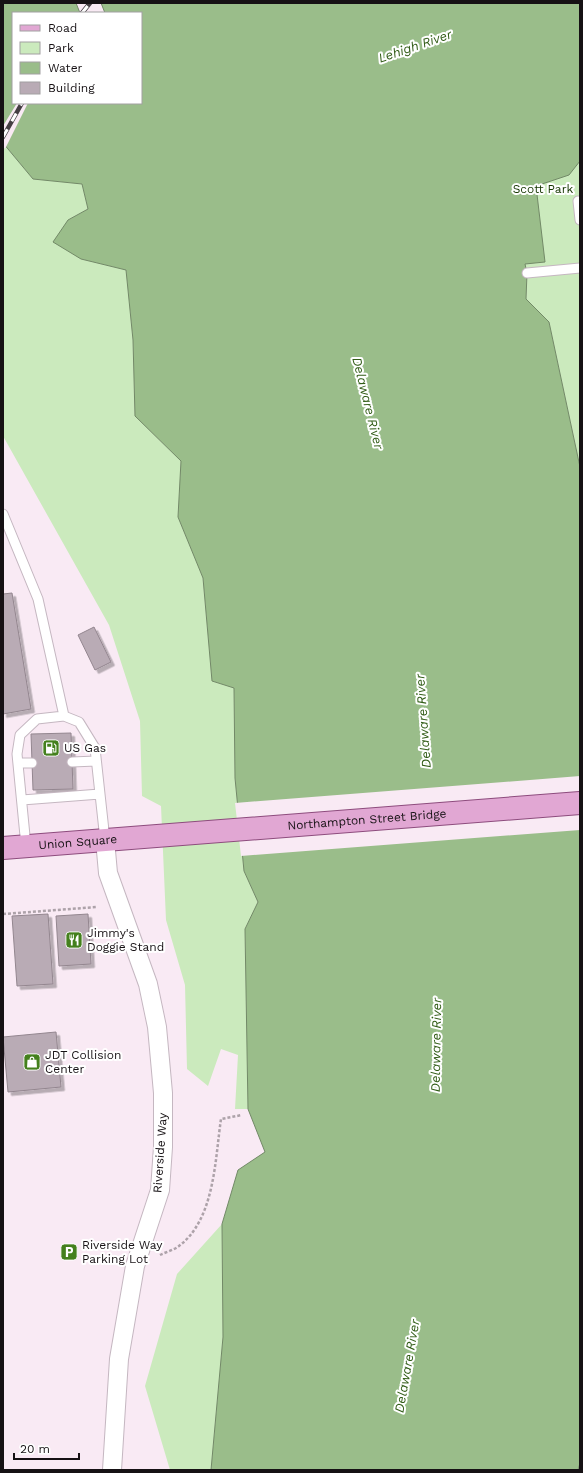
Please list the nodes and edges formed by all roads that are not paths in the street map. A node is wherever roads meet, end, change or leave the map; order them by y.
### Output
1 (578, 201) dead end
2 (580, 220) edge
3 (580, 268) edge
4 (527, 273) dead end
5 (3, 514) edge
6 (64, 716) junction
7 (96, 761) junction
8 (72, 762) dead end
9 (18, 763) junction
10 (32, 763) dead end
11 (100, 794) junction
12 (22, 800) junction
13 (580, 803) edge
14 (153, 837) joint
15 (105, 840) junction
16 (26, 846) junction
17 (3, 848) edge
18 (112, 1470) edge

1 - 2 lane
3 - 4 lane
5 - 6 lane
6 - 7 lane
6 - 9 lane
7 - 8 lane
7 - 11 lane
9 - 10 lane
9 - 12 lane
11 - 12 lane
11 - 15 lane
12 - 16 lane
13 - 14 main road, Northampton Street Bridge
14 - 15 main road, Union Square
15 - 16 main road, Union Square
15 - 18 street, Riverside Way
16 - 17 main road, Union Square

